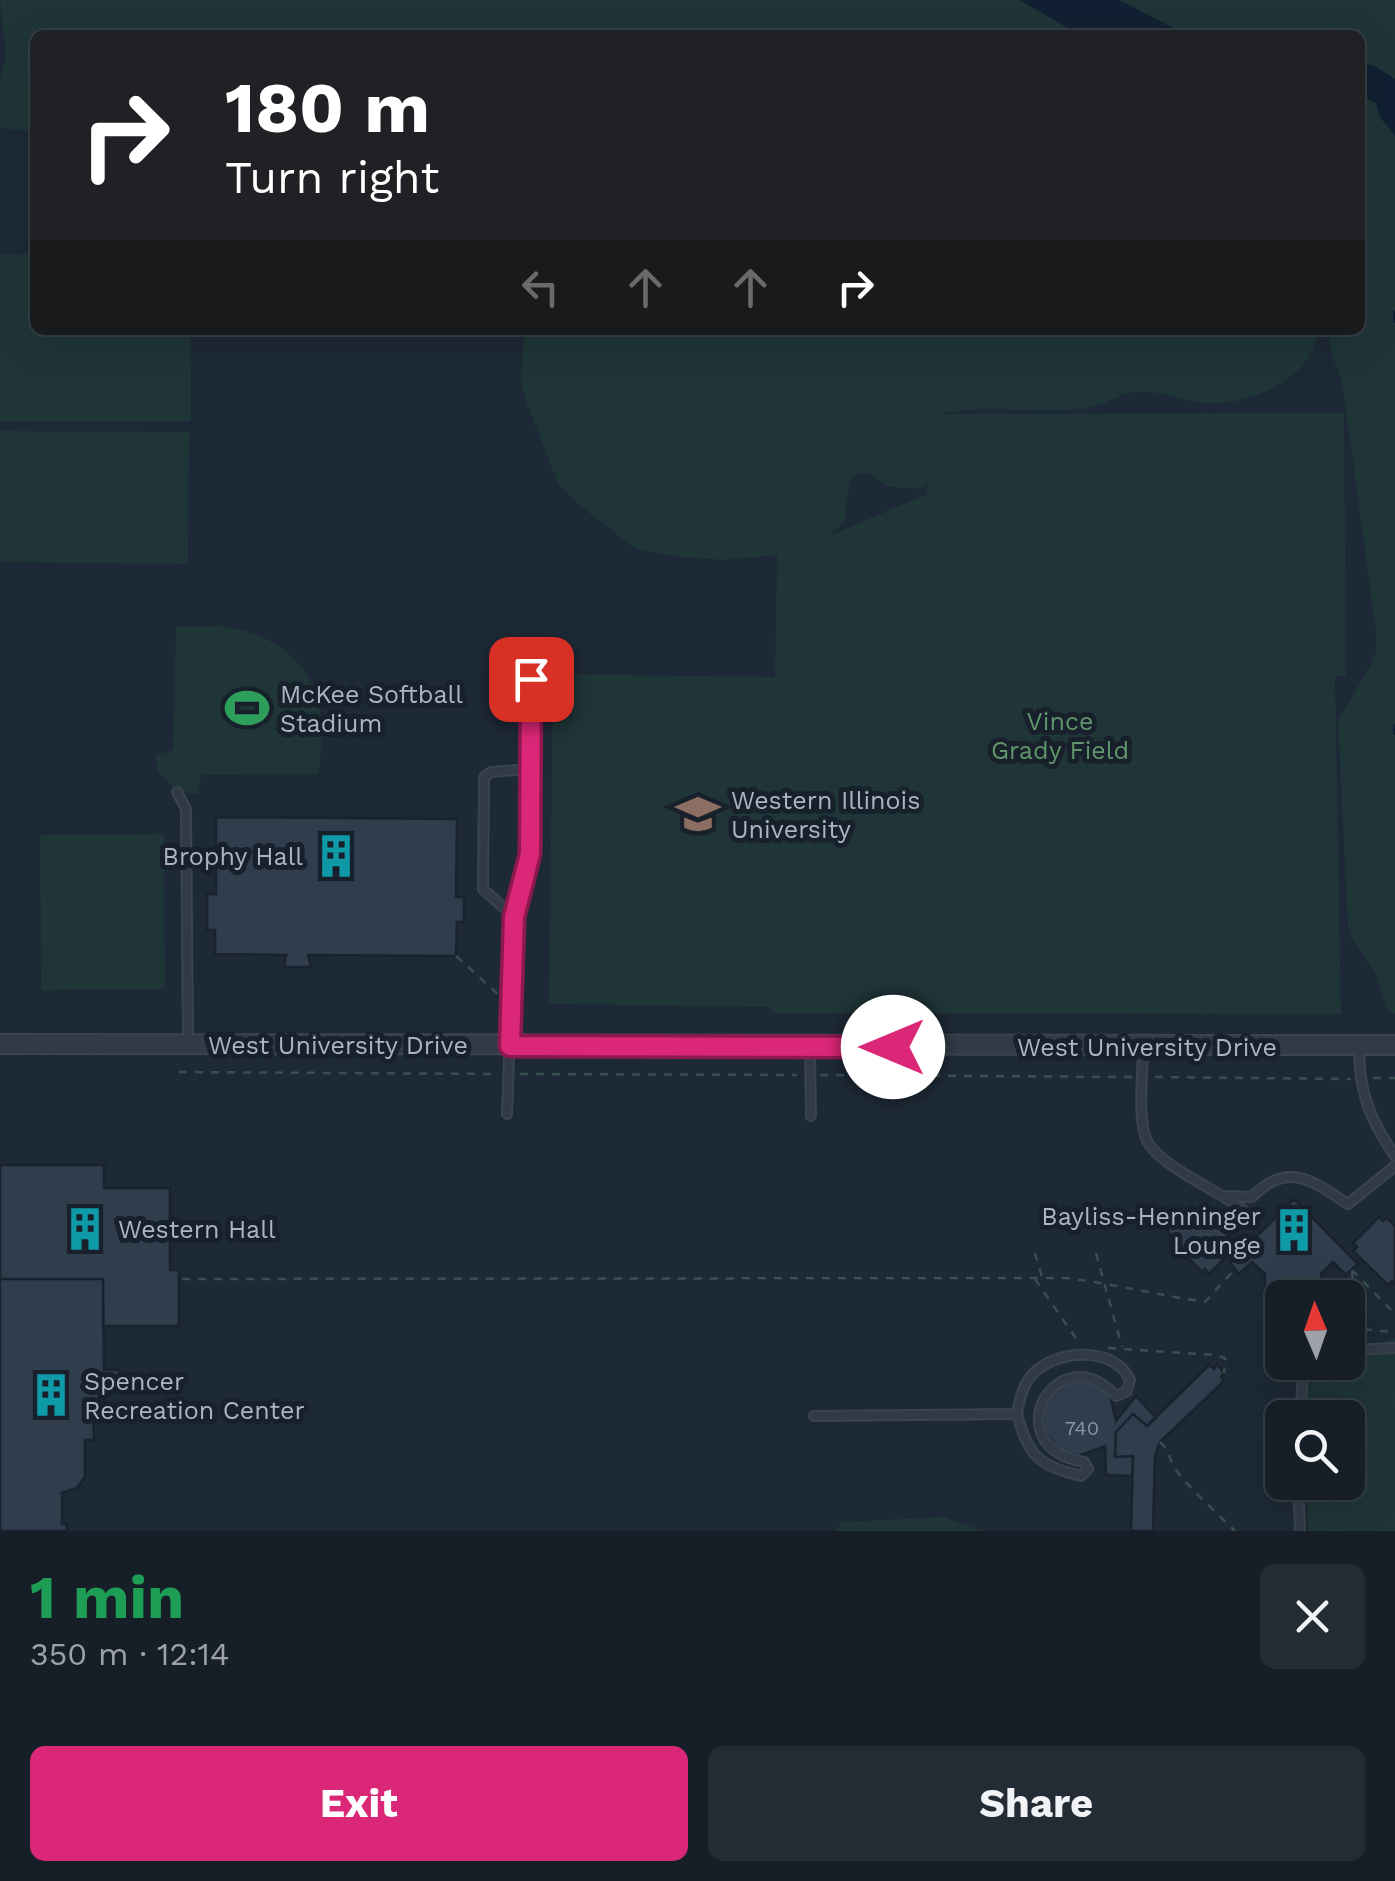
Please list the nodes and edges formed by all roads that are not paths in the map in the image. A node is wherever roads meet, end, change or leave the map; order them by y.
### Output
1 (531, 679) dead end
2 (531, 768) junction
3 (176, 792) dead end
4 (514, 917) junction
5 (0, 1044) edge
6 (188, 1044) junction
7 (1395, 1045) edge
8 (510, 1046) junction
9 (1359, 1046) junction
10 (810, 1047) junction
11 (1143, 1047) junction
12 (507, 1114) dead end
13 (811, 1116) dead end
14 (1395, 1156) edge
15 (1395, 1166) edge
16 (1224, 1195) junction
17 (1242, 1209) dead end
18 (1395, 1348) edge
19 (1365, 1349) edge
20 (1018, 1414) junction
21 (814, 1416) dead end
22 (1299, 1500) edge
23 (1300, 1531) edge

1 - 2 lane
2 - 4 lane
2 - 4 lane
3 - 6 lane
4 - 8 lane
5 - 6 street, West University Drive
6 - 8 street, West University Drive
7 - 9 street, West University Drive
8 - 10 street, West University Drive
8 - 12 lane
9 - 11 street, West University Drive
9 - 14 lane
10 - 11 street, West University Drive
10 - 13 lane
11 - 16 lane
15 - 16 lane
16 - 17 lane
18 - 19 lane
20 - 20 lane
20 - 21 lane
22 - 23 lane

